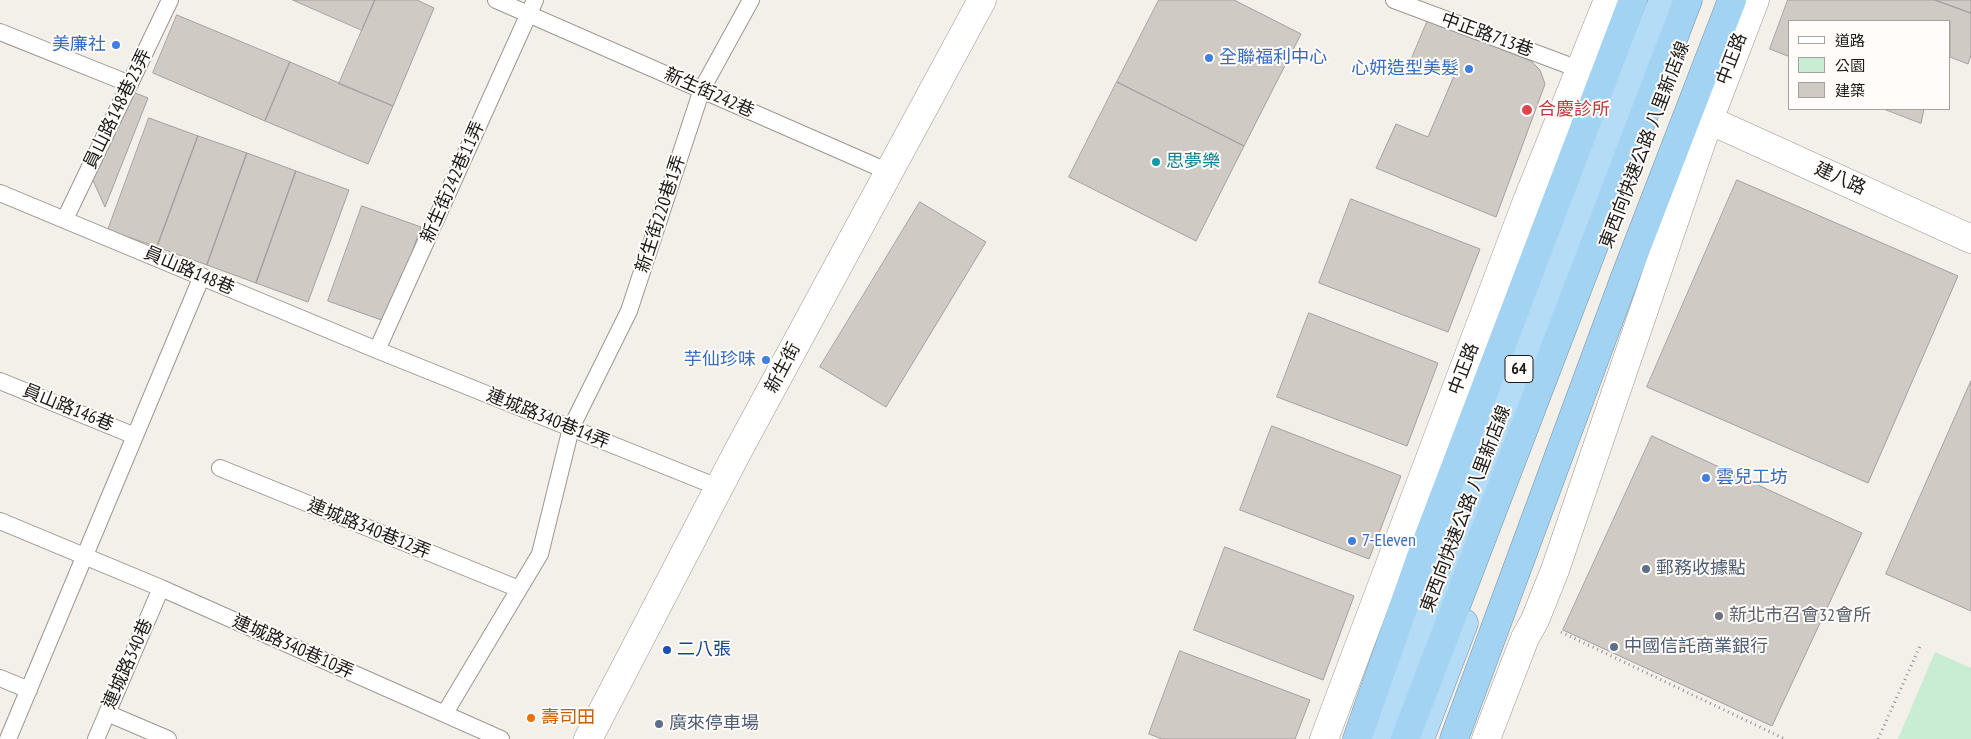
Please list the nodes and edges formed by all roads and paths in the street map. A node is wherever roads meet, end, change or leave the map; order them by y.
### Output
1 (170, 0) edge
2 (496, 0) edge
3 (751, 0) edge
4 (982, 0) edge
5 (1394, 0) edge
6 (1608, 0) edge
7 (1633, 0) edge
8 (1663, 0) edge
9 (1688, 0) edge
10 (1700, 0) edge
11 (1732, 0) edge
12 (1755, 0) edge
13 (532, 7) edge
14 (0, 32) edge
15 (1581, 70) junction
16 (130, 84) junction
17 (702, 89) junction
18 (1709, 120) junction
19 (889, 172) junction
20 (0, 193) edge
21 (65, 219) junction
22 (1971, 239) edge
23 (202, 276) junction
24 (377, 350) junction
25 (0, 381) edge
26 (571, 428) junction
27 (135, 436) junction
28 (220, 468) dead end
29 (720, 488) junction
30 (0, 521) edge
31 (86, 556) junction
32 (161, 588) junction
33 (519, 589) junction
34 (1535, 620) junction
35 (1921, 644) dead end
36 (0, 678) edge
37 (29, 690) junction
38 (107, 713) junction
39 (445, 714) junction
40 (8, 739) edge
41 (96, 739) edge
42 (168, 739) edge
43 (501, 739) edge
44 (588, 739) edge
45 (1324, 739) edge
46 (1357, 739) edge
47 (1379, 739) edge
48 (1405, 739) edge
49 (1420, 739) edge
50 (1454, 739) edge
51 (1486, 739) edge
52 (1785, 739) edge
53 (1878, 739) edge

1 - 16 lane, 員山路148巷23弄
2 - 13 lane, 新生街242巷
3 - 17 lane, 新生街220巷1弄
4 - 19 main road, 新生街
5 - 15 lane, 中正路713巷
6 - 15 main road, 中正路
7 - 46 highway
8 - 47 highway, 東西向快速公路 八里新店線 / 64
9 - 48 highway
10 - 49 highway, 東西向快速公路 八里新店線 / 64
11 - 50 highway
12 - 18 main road, 中正路
13 - 17 lane, 新生街242巷
13 - 24 lane, 新生街242巷11弄
14 - 16 lane
15 - 45 main road, 中正路
16 - 21 lane, 員山路148巷23弄
17 - 19 lane, 新生街242巷
17 - 26 lane, 新生街220巷1弄
18 - 22 main road, 建八路
18 - 34 main road, 中正路
19 - 29 main road, 新生街
20 - 21 lane, 員山路148巷
21 - 23 lane, 員山路148巷
23 - 24 lane, 員山路148巷
23 - 27 lane
24 - 26 lane, 連城路340巷14弄
25 - 27 lane, 員山路146巷
26 - 29 lane, 連城路340巷14弄
26 - 33 lane
27 - 31 lane
28 - 33 lane, 連城路340巷12弄
29 - 44 main road, 新生街
30 - 31 lane, 連城路340巷10弄
31 - 32 lane, 連城路340巷10弄
31 - 37 lane
32 - 38 lane, 連城路340巷
32 - 39 lane, 連城路340巷10弄
33 - 39 lane
34 - 51 main road, 中正路
34 - 52 path
35 - 53 path
36 - 37 lane
37 - 40 lane
38 - 41 lane, 連城路340巷
38 - 42 lane
39 - 43 lane, 連城路340巷10弄

